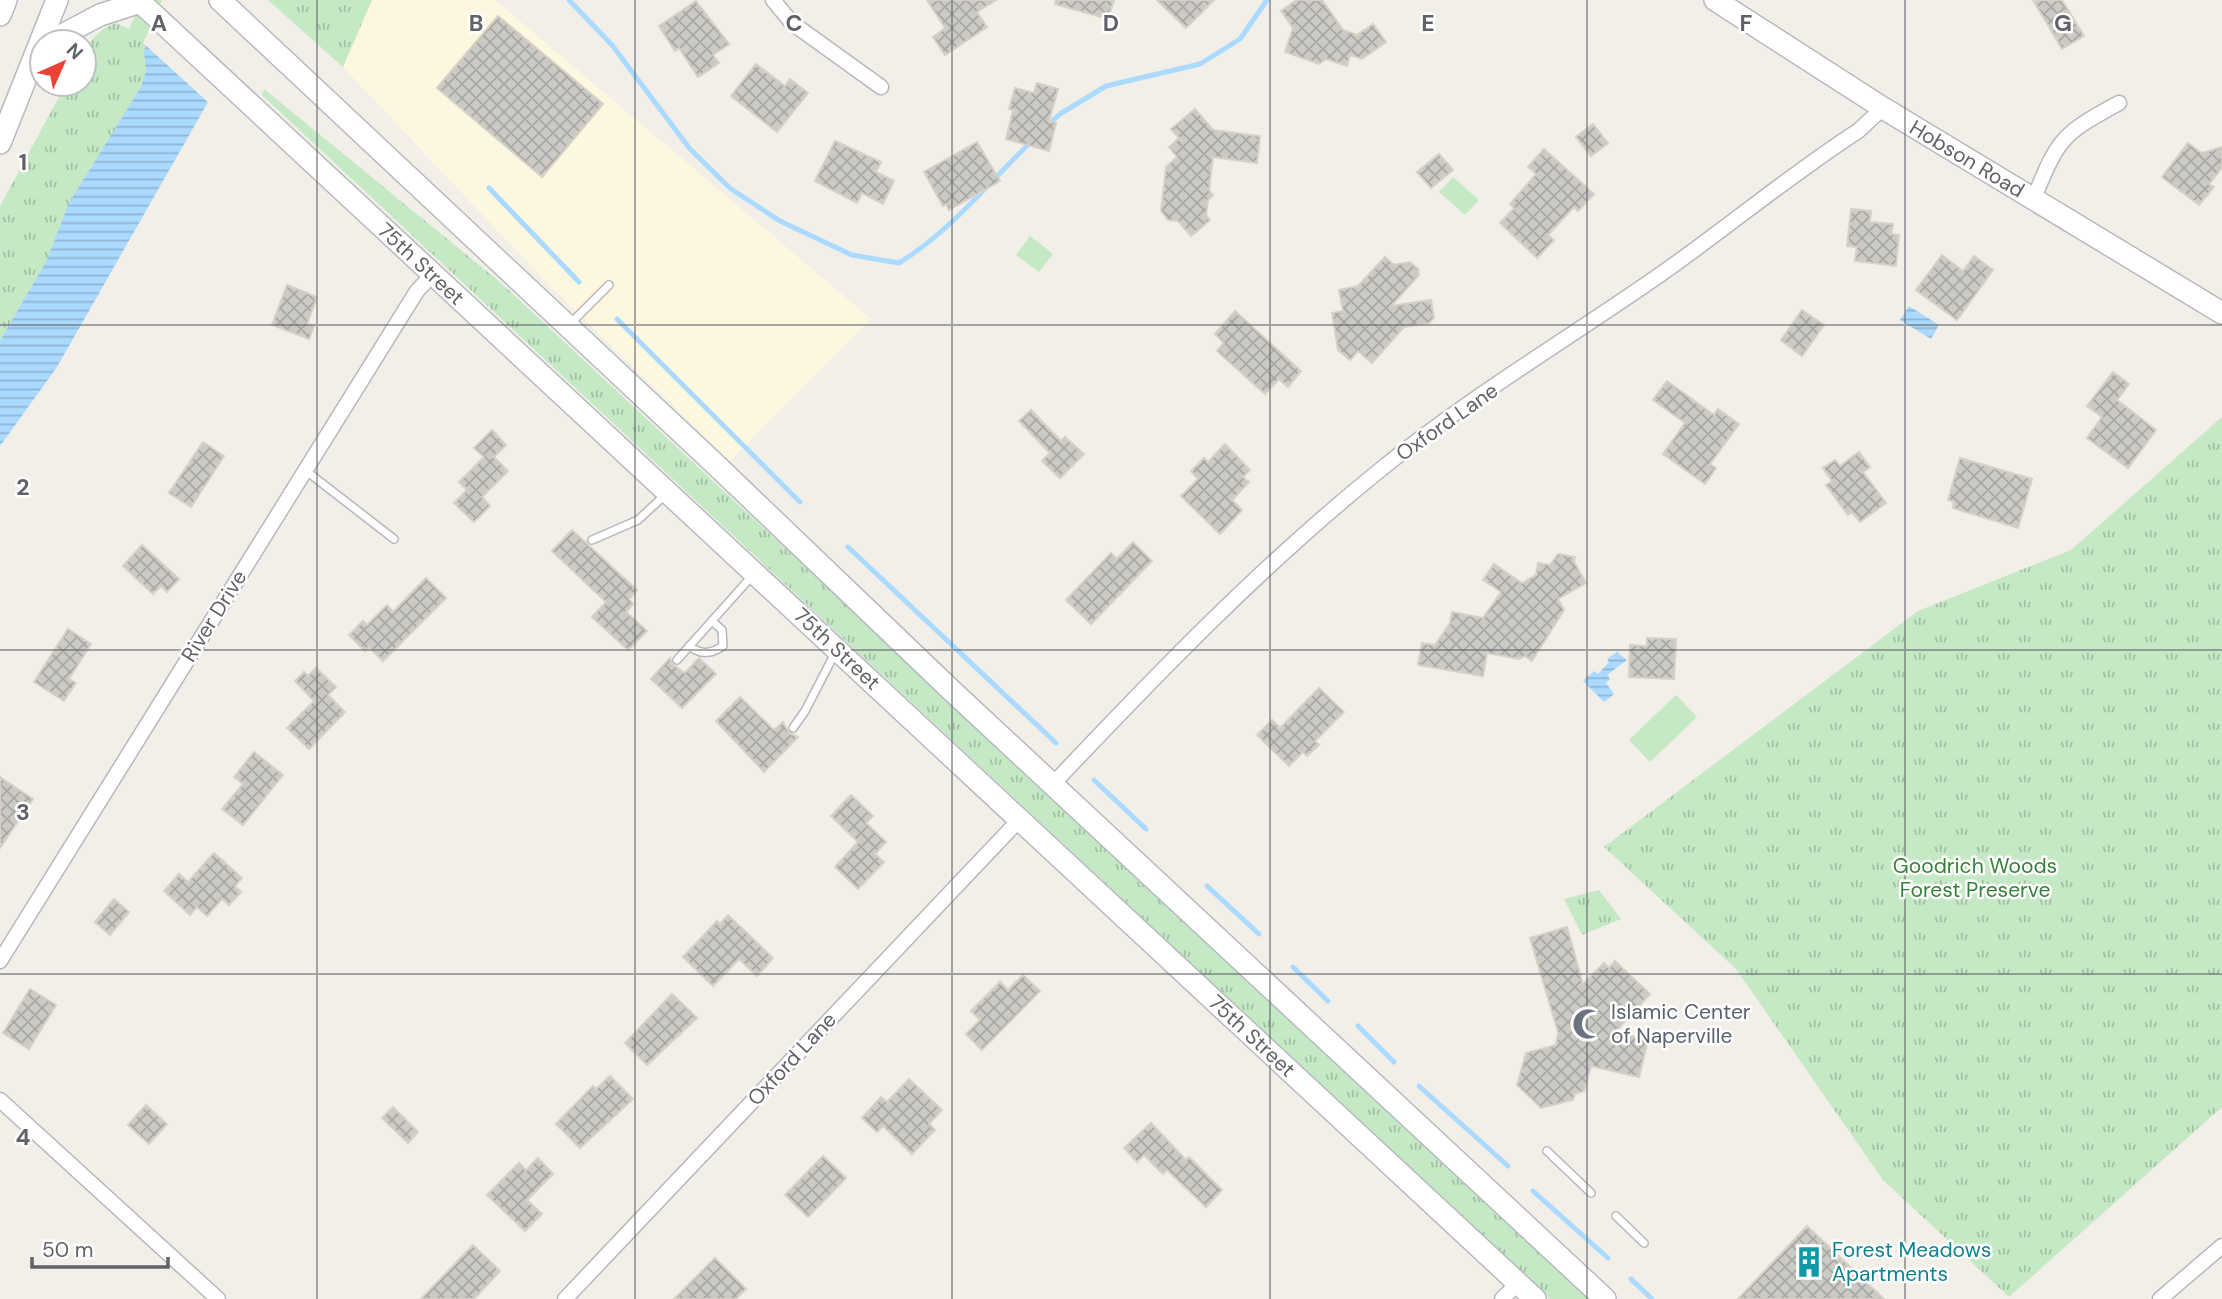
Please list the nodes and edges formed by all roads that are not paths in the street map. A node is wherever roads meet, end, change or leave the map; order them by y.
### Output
1 (6, 0) edge
2 (57, 0) edge
3 (220, 0) edge
4 (772, 0) edge
5 (1715, 0) edge
6 (139, 1) edge
7 (0, 15) edge
8 (48, 28) edge
9 (75, 28) edge
10 (28, 78) edge
11 (881, 87) dead end
12 (2119, 103) dead end
13 (1883, 108) junction
14 (0, 143) edge
15 (2033, 200) junction
16 (432, 275) junction
17 (609, 285) dead end
18 (2222, 313) edge
19 (569, 326) junction
20 (304, 470) junction
21 (668, 492) junction
22 (394, 539) dead end
23 (592, 540) dead end
24 (754, 572) junction
25 (712, 621) junction
26 (689, 646) junction
27 (837, 649) junction
28 (677, 660) dead end
29 (793, 728) dead end
30 (1052, 785) junction
31 (1020, 819) junction
32 (0, 961) edge
33 (0, 1100) edge
34 (1547, 1151) dead end
35 (1591, 1193) dead end
36 (1616, 1216) dead end
37 (1644, 1243) dead end
38 (2222, 1246) edge
39 (1518, 1283) junction
40 (218, 1299) edge
41 (565, 1299) edge
42 (1502, 1299) edge
43 (1535, 1299) edge
44 (1605, 1299) edge
45 (2160, 1299) edge

1 - 7 main road
2 - 8 main road
3 - 19 main road
4 - 11 street
5 - 13 main road, Hobson Road
6 - 9 main road
6 - 16 main road, 75th Street
10 - 14 main road
12 - 15 street
13 - 15 main road, Hobson Road
13 - 30 street, Oxford Lane
15 - 18 main road, Hobson Road
16 - 20 street, River Drive
16 - 21 main road, 75th Street
17 - 19 lane
19 - 30 main road
20 - 22 lane
20 - 32 street, River Drive
21 - 23 lane
21 - 24 main road, 75th Street
24 - 25 lane
24 - 27 main road, 75th Street
25 - 26 lane
25 - 26 lane
26 - 28 lane
27 - 29 lane
27 - 31 main road, 75th Street
30 - 44 main road
31 - 39 main road, 75th Street
31 - 41 street, Oxford Lane
33 - 40 street
34 - 35 lane
36 - 37 lane
38 - 45 street
39 - 42 street
39 - 43 main road, 75th Street

